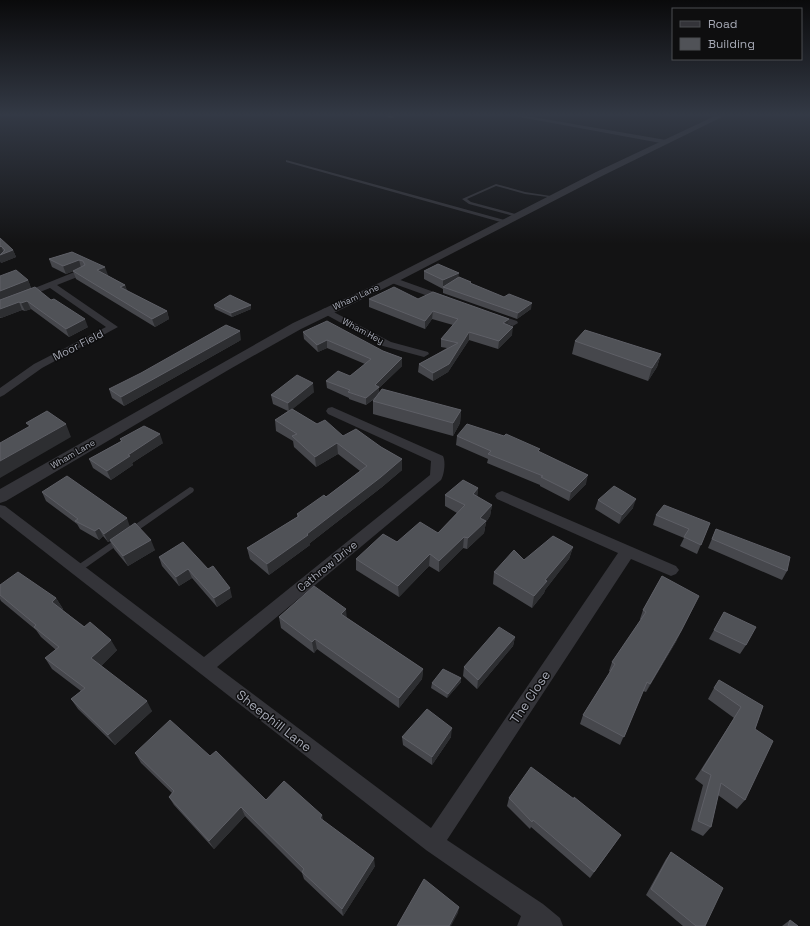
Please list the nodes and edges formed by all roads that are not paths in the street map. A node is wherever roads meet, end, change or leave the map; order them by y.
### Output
1 (633, 158) edge
2 (287, 162) dead end
3 (555, 197) junction
4 (512, 219) junction
5 (82, 272) edge
6 (392, 280) junction
7 (51, 284) junction
8 (456, 303) edge
9 (0, 305) edge
10 (326, 311) junction
11 (484, 313) edge
12 (513, 323) dead end
13 (424, 354) dead end
14 (0, 393) edge
15 (332, 411) dead end
16 (190, 490) dead end
17 (502, 496) dead end
18 (0, 497) edge
19 (0, 510) edge
20 (628, 551) junction
21 (78, 569) junction
22 (671, 570) dead end
23 (204, 667) junction
24 (433, 843) junction
25 (531, 919) edge
26 (552, 926) edge

1 - 3 street, Wham Lane
2 - 4 lane
3 - 4 street, Wham Lane
3 - 4 lane
4 - 6 street, Wham Lane
5 - 7 street
6 - 8 street
6 - 10 street, Wham Lane
7 - 9 street
7 - 14 street, Moor Field
10 - 13 street, Wham Hey
10 - 18 street, Wham Lane
11 - 12 street
15 - 23 street, Cathrow Drive
16 - 21 lane
17 - 20 street
19 - 21 street, Sheephill Lane
20 - 22 street
20 - 24 street, The Close
21 - 23 street, Sheephill Lane
23 - 24 street, Sheephill Lane
24 - 25 street, Sheephill Lane
25 - 26 street, Sheephill Lane

